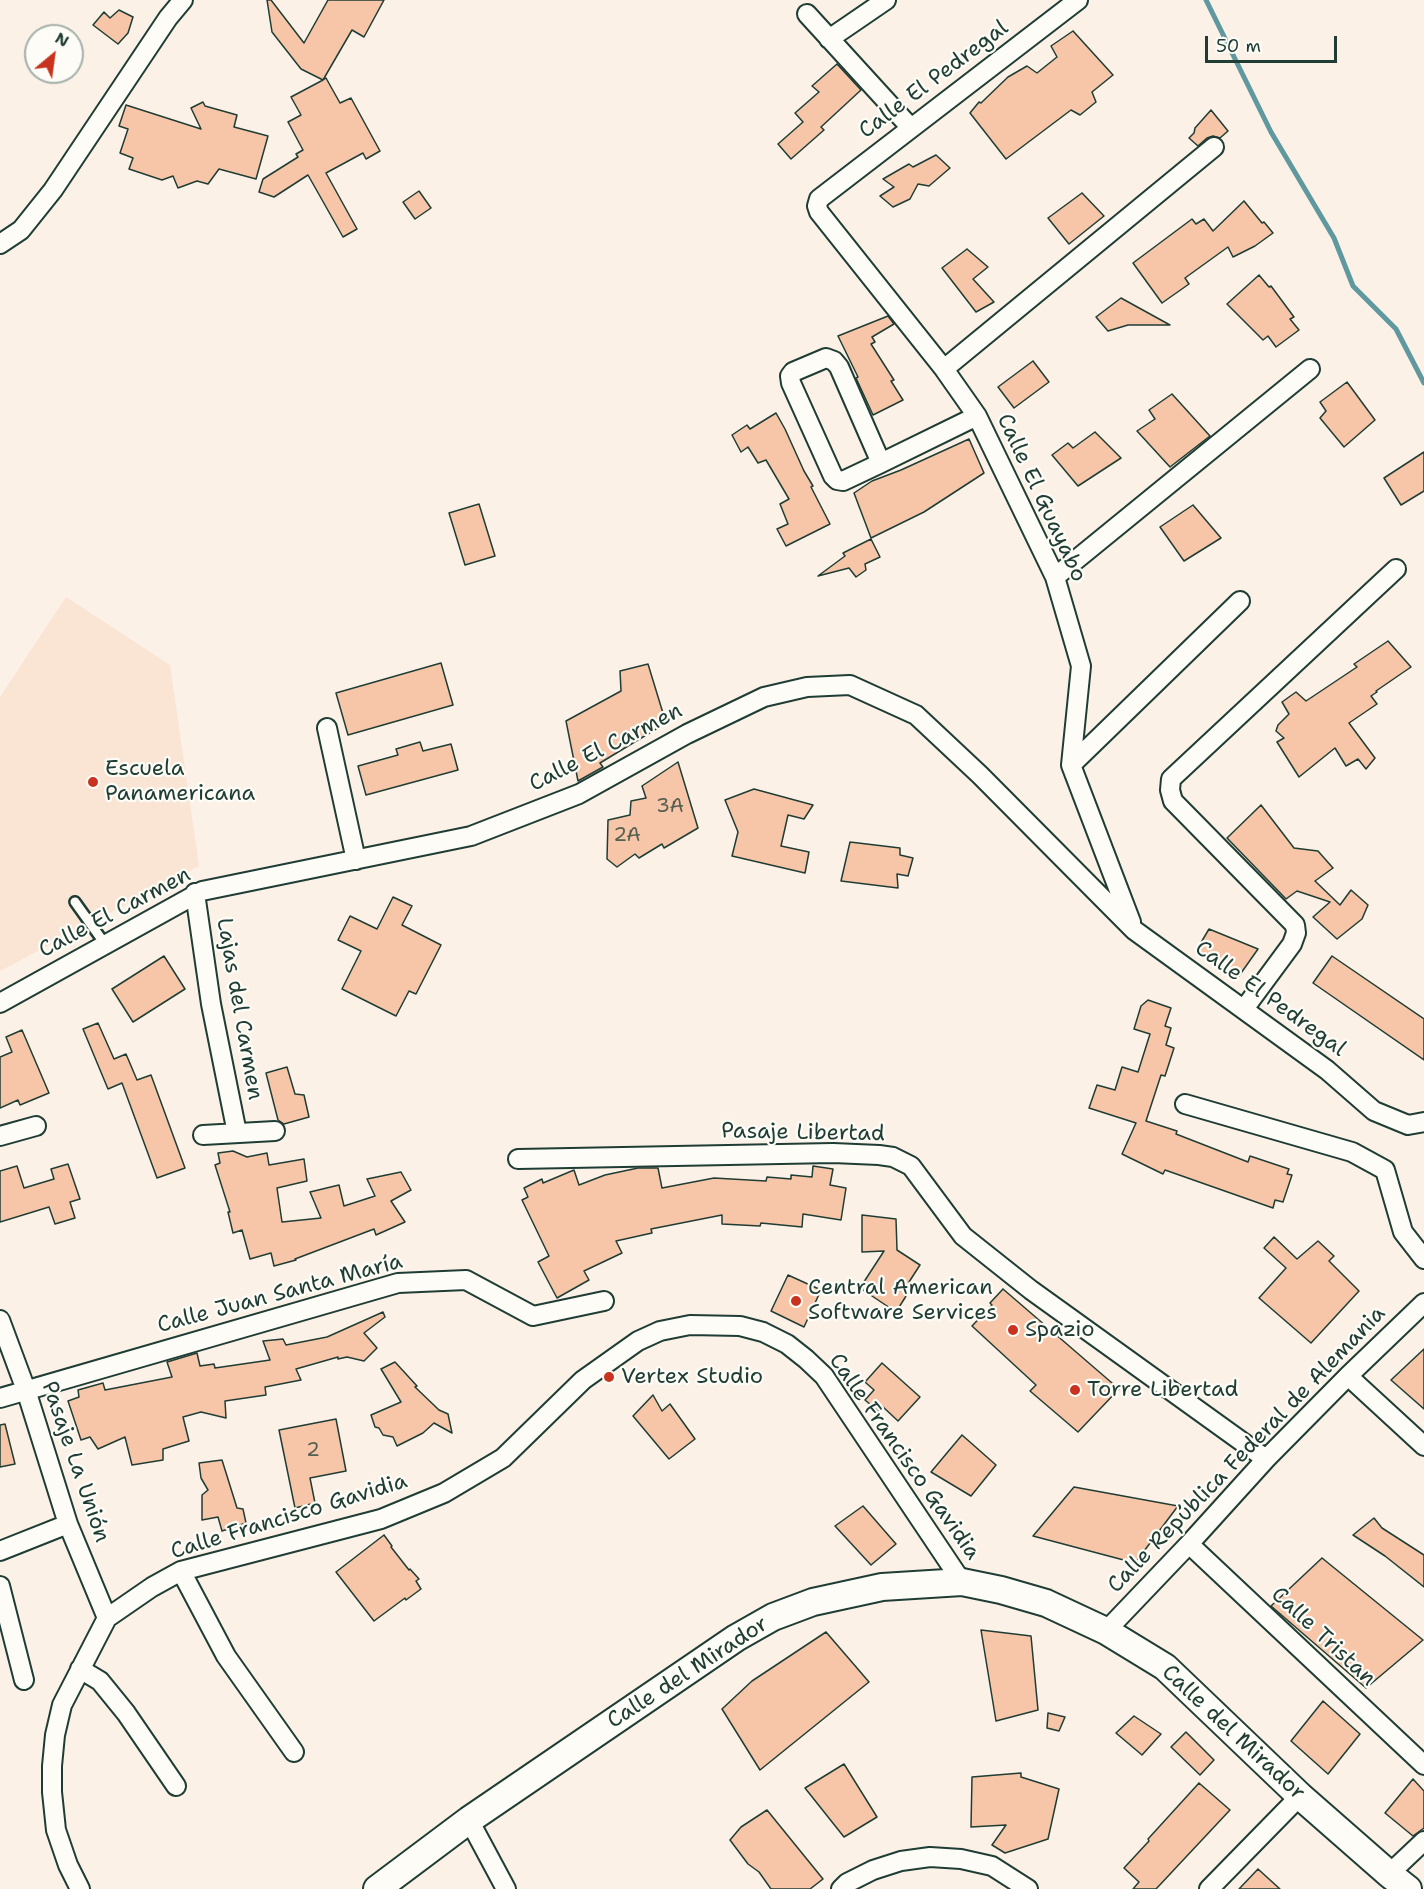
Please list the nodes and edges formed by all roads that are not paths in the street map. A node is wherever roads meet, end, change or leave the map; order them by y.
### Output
1 (183, 0) edge
2 (886, 0) edge
3 (1078, 0) edge
4 (807, 14) dead end
5 (829, 39) junction
6 (911, 128) junction
7 (1214, 147) dead end
8 (819, 199) joint
9 (0, 244) edge
10 (944, 369) junction
11 (1310, 369) dead end
12 (977, 416) junction
13 (881, 463) junction
14 (1396, 569) dead end
15 (1055, 577) junction
16 (1240, 601) dead end
17 (327, 728) dead end
18 (1071, 765) junction
19 (356, 860) junction
20 (195, 893) junction
21 (75, 902) dead end
22 (1134, 930) junction
23 (105, 944) junction
24 (0, 1003) edge
25 (1244, 1009) junction
26 (1185, 1104) dead end
27 (1424, 1122) edge
28 (36, 1126) dead end
29 (275, 1131) dead end
30 (237, 1133) junction
31 (203, 1135) dead end
32 (0, 1136) edge
33 (518, 1159) dead end
34 (1424, 1259) edge
35 (604, 1301) dead end
36 (1424, 1303) edge
37 (0, 1320) edge
38 (1348, 1376) junction
39 (26, 1390) junction
40 (0, 1398) edge
41 (1424, 1446) edge
42 (1266, 1459) junction
43 (69, 1524) junction
44 (1189, 1544) junction
45 (0, 1551) edge
46 (182, 1571) junction
47 (962, 1582) junction
48 (0, 1586) edge
49 (107, 1618) junction
50 (1106, 1630) junction
51 (80, 1669) junction
52 (24, 1680) dead end
53 (294, 1752) dead end
54 (1424, 1765) edge
55 (176, 1786) dead end
56 (1300, 1796) junction
57 (469, 1820) junction
58 (1424, 1841) edge
59 (1398, 1882) edge
60 (80, 1889) edge
61 (377, 1889) edge
62 (506, 1889) edge
63 (841, 1889) edge
64 (1028, 1889) edge
65 (1209, 1889) edge

1 - 9 street
2 - 5 street
3 - 6 street, Calle El Pedregal
4 - 5 street
5 - 6 street
6 - 8 street, Calle El Pedregal
7 - 10 street
8 - 10 street, Calle El Guayabo
10 - 12 street, Calle El Guayabo
11 - 15 street
12 - 13 street
12 - 15 street, Calle El Guayabo
13 - 13 street
14 - 25 street
15 - 18 street, Calle El Guayabo
16 - 18 street
17 - 19 street
18 - 22 street, Calle El Guayabo
19 - 20 street, Calle El Carmen
19 - 22 street, Calle El Carmen
20 - 23 street, Calle El Carmen
20 - 30 street, Lajas del Carmen
21 - 23 lane
22 - 25 street, Calle El Pedregal
23 - 24 street, Calle El Carmen
25 - 27 street, Calle El Pedregal
26 - 34 street
28 - 32 street
29 - 30 street
30 - 31 street
33 - 42 street, Pasaje Libertad
35 - 39 street, Calle Juan Santa María
36 - 38 street, Calle República Federal de Alemania
37 - 39 street, Pasaje La Unión
38 - 41 street
38 - 42 street, Calle República Federal de Alemania
39 - 40 street, Calle Juan Santa María
39 - 43 street, Pasaje La Unión
42 - 44 street, Calle República Federal de Alemania
43 - 45 street
43 - 49 street, Pasaje La Unión
44 - 50 street, Calle República Federal de Alemania
44 - 54 street, Calle Tristan
46 - 47 street, Calle Francisco Gavidia
46 - 49 street, Calle Francisco Gavidia
46 - 53 street
47 - 50 street, Calle del Mirador
47 - 57 street, Calle del Mirador
48 - 52 street
49 - 51 street, Calle Francisco Gavidia
50 - 56 street, Calle del Mirador
51 - 55 street
51 - 60 street, Calle Francisco Gavidia
56 - 59 street, Calle del Mirador
56 - 65 street
57 - 61 street, Calle del Mirador
57 - 62 street
58 - 59 street
63 - 64 street

